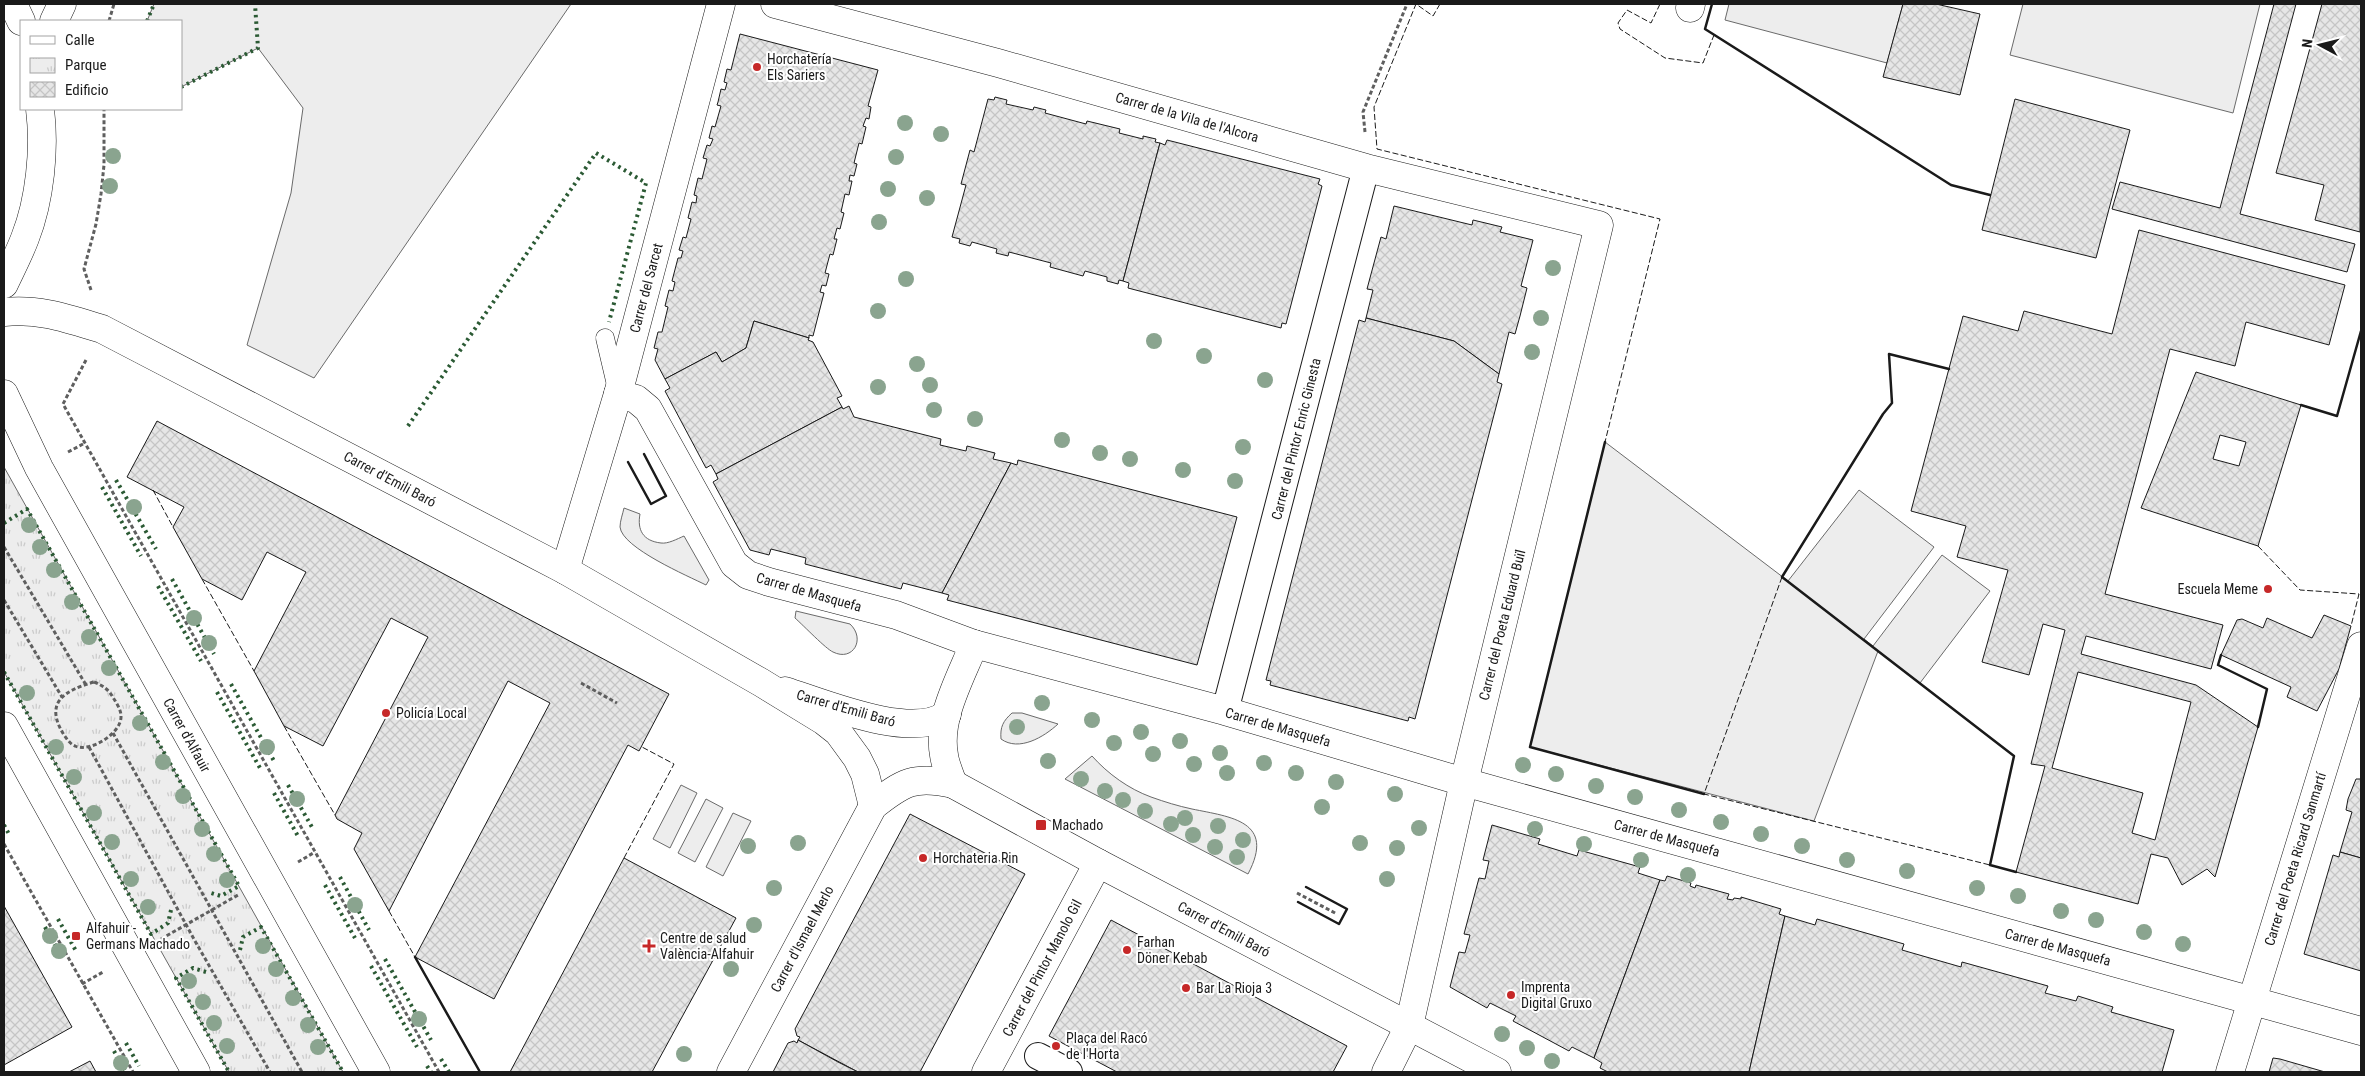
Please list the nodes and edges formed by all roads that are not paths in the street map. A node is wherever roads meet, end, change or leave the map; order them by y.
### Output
1 (13, 4) edge
2 (62, 4) edge
3 (721, 4) edge
4 (775, 4) edge
5 (21, 20) edge
6 (54, 20) edge
7 (40, 110) edge
8 (1366, 168) junction
9 (1599, 225) joint
10 (4, 284) edge
11 (4, 312) edge
12 (605, 338) dead end
13 (4, 394) edge
14 (618, 394) junction
15 (565, 570) junction
16 (974, 644) junction
17 (2361, 646) edge
18 (762, 683) junction
19 (1226, 711) junction
20 (947, 714) junction
21 (4, 726) edge
22 (1464, 782) junction
23 (953, 784) junction
24 (873, 806) junction
25 (1098, 863) junction
26 (2250, 1000) junction
27 (1409, 1026) junction
28 (2361, 1031) edge
29 (1038, 1056) dead end
30 (196, 1072) edge
31 (376, 1072) edge
32 (730, 1072) edge
33 (986, 1072) edge
34 (1069, 1072) edge
35 (1386, 1072) edge
36 (1497, 1072) edge
37 (2230, 1072) edge

1 - 5 street
2 - 6 street
3 - 14 street, Carrer del Sarcet
4 - 8 street, Carrer de la Vila de l'Alcora
7 - 10 street
8 - 9 street, Carrer de la Vila de l'Alcora
8 - 19 street, Carrer del Pintor Enric Ginesta
9 - 22 street, Carrer del Poeta Eduard Buïl
11 - 15 street, Carrer d'Emili Baró
12 - 14 lane
13 - 31 street, Carrer d'Alfauir
14 - 15 street, Carrer del Sarcet
14 - 16 street, Carrer de Masquefa
15 - 18 street, Carrer d'Emili Baró
16 - 19 street, Carrer de Masquefa
16 - 20 street
17 - 26 street, Carrer del Poeta Ricard Sanmartí
18 - 20 street, Carrer d'Emili Baró
18 - 24 street, Carrer d'Emili Baró
19 - 22 street, Carrer de Masquefa
20 - 23 street
21 - 30 street
22 - 26 street, Carrer de Masquefa
22 - 27 street, Carrer del Poeta Eduard Buïl
23 - 24 street, Carrer d'Emili Baró
23 - 25 street, Carrer d'Emili Baró
24 - 32 street, Carrer d'Ismael Merlo
25 - 27 street, Carrer d'Emili Baró
25 - 33 street, Carrer del Pintor Manolo Gil
26 - 28 street, Carrer de Masquefa
26 - 37 street, Carrer del Poeta Ricard Sanmartí
27 - 35 street, Carrer del Poeta Eduard Buïl
27 - 36 street, Carrer d'Emili Baró
29 - 34 street

